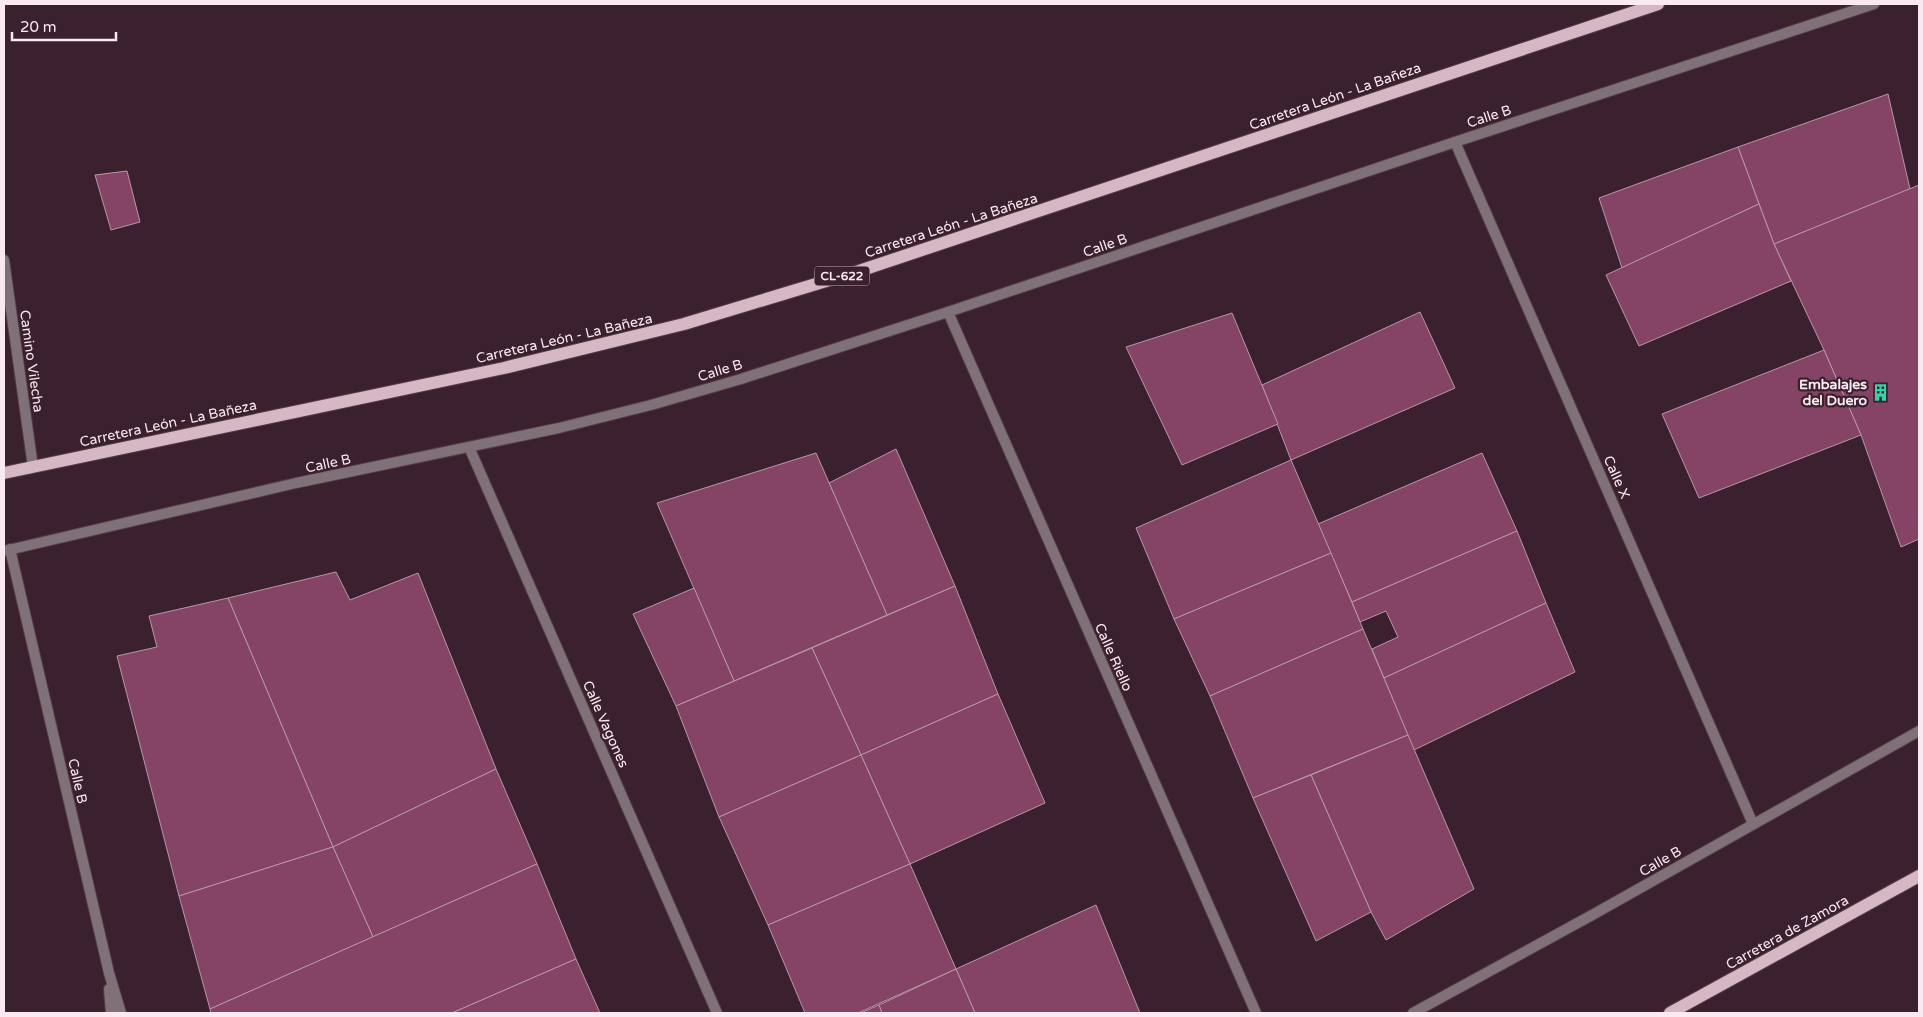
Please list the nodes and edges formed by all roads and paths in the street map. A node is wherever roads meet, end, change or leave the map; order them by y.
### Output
1 (1658, 4) edge
2 (1874, 4) edge
3 (1455, 142) junction
4 (4, 260) edge
5 (948, 312) junction
6 (470, 447) junction
7 (32, 467) junction
8 (4, 473) edge
9 (7, 550) edge
10 (1919, 731) edge
11 (1753, 824) junction
12 (1919, 876) edge
13 (109, 973) junction
14 (111, 1013) edge
15 (121, 1013) edge
16 (717, 1013) edge
17 (1256, 1013) edge
18 (1412, 1013) edge
19 (1670, 1013) edge

1 - 7 main road, Carretera León - La Bañeza / CL-622
2 - 3 street, Calle B
3 - 5 street, Calle B
3 - 11 street, Calle X
4 - 7 street, Camino Vilecha
5 - 6 street, Calle B
5 - 17 street, Calle Riello
6 - 9 street, Calle B
6 - 16 street, Calle Vagones
7 - 8 main road, Carretera León - La Bañeza / CL-622
9 - 13 street, Calle B
10 - 11 street, Calle B
11 - 18 street, Calle B
12 - 19 main road, Carretera de Zamora
13 - 14 street
13 - 15 street, Calle B

